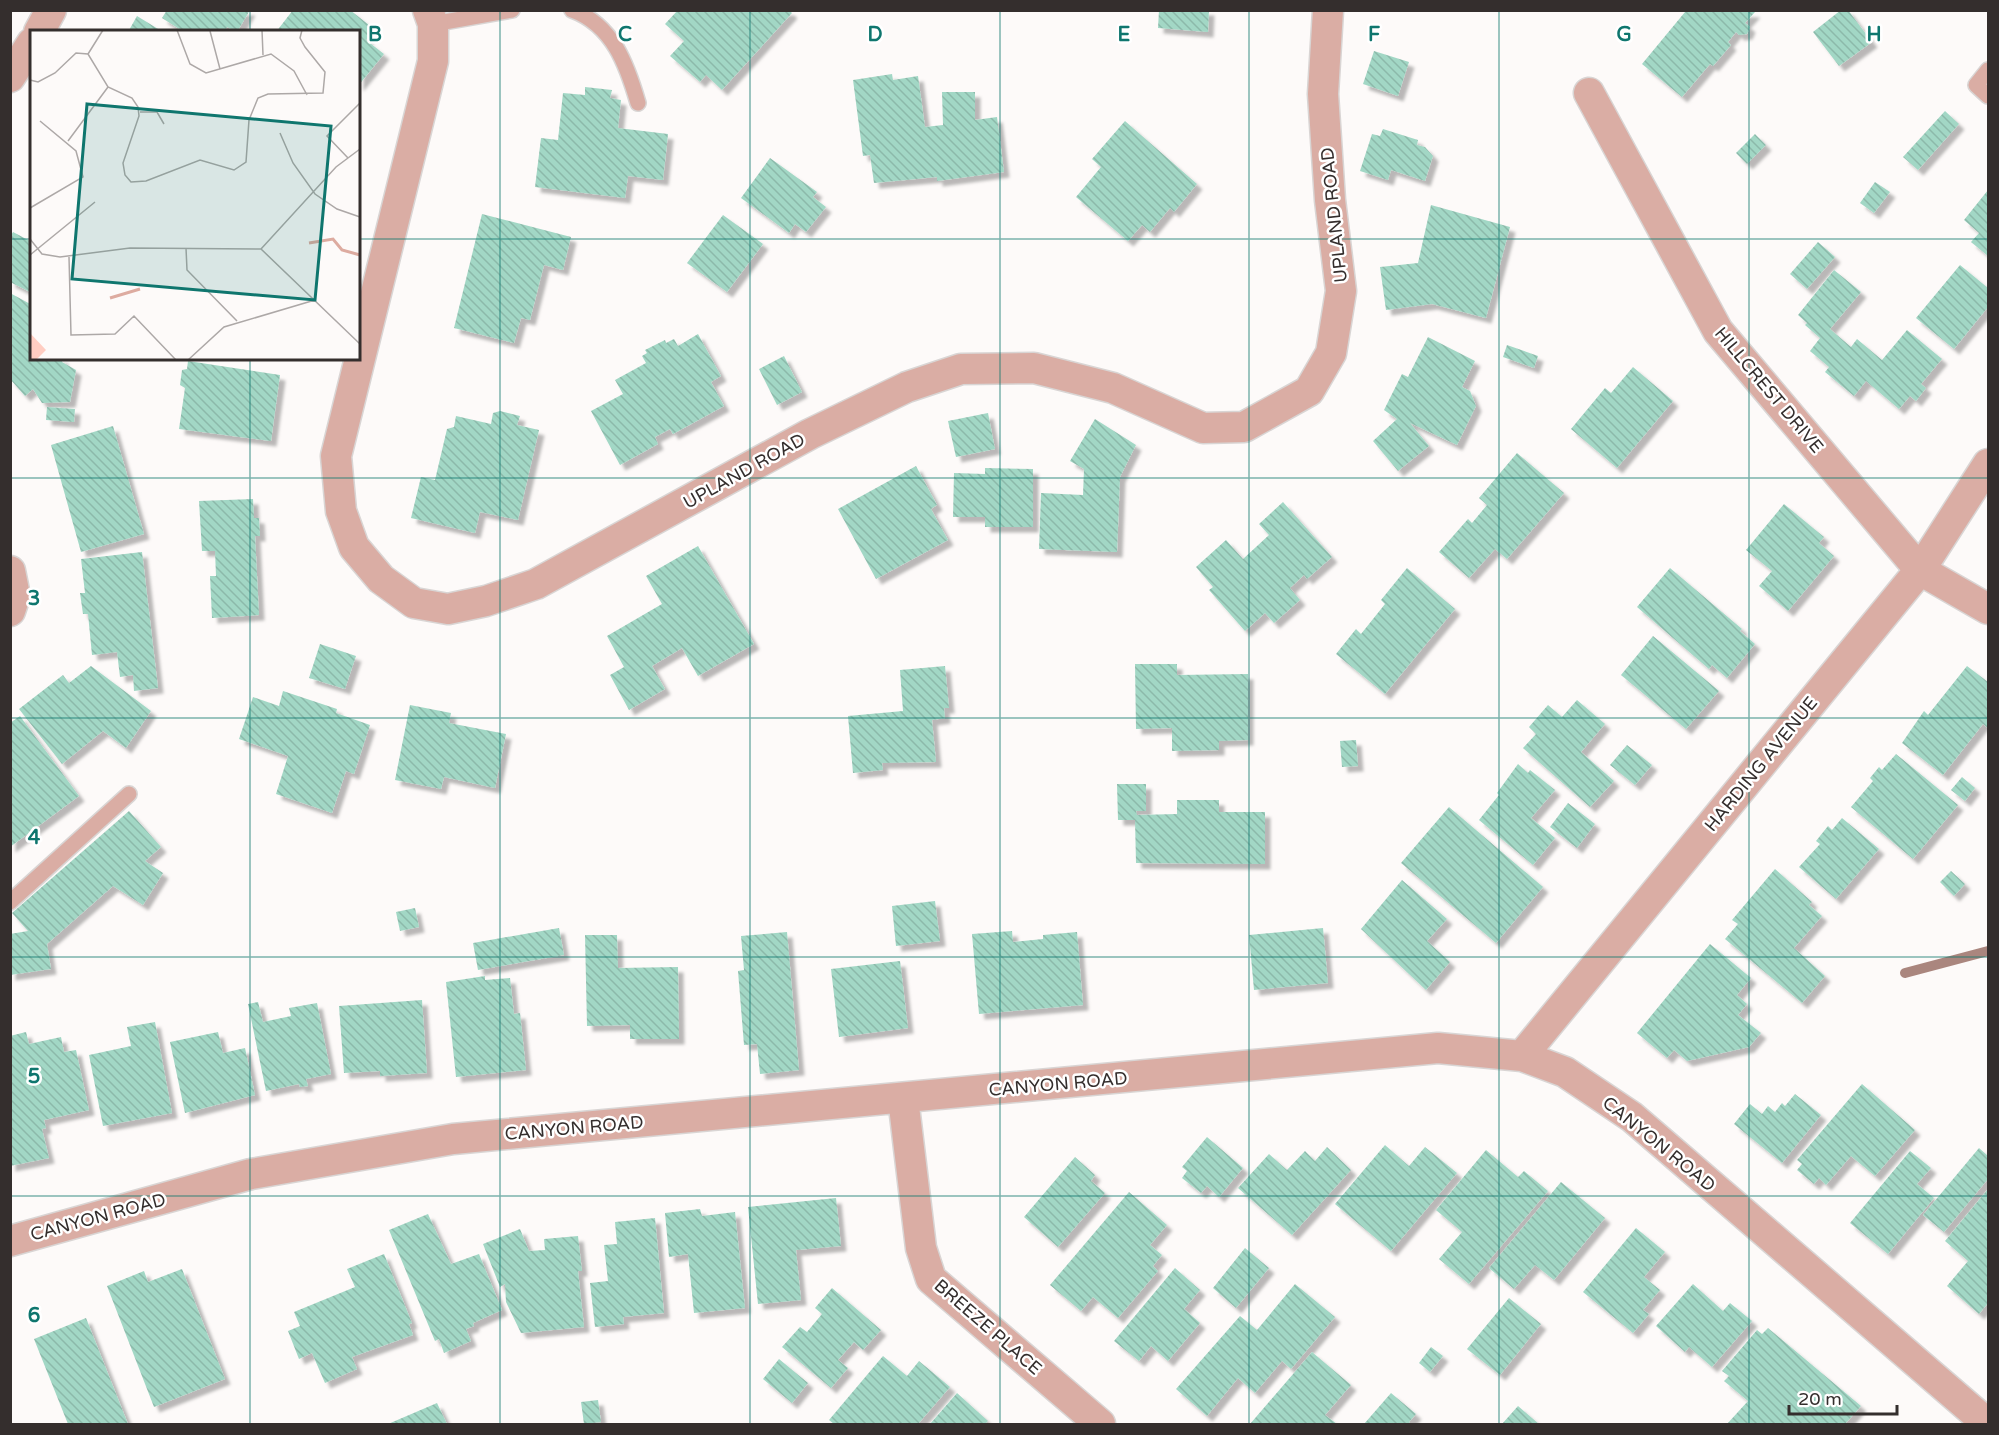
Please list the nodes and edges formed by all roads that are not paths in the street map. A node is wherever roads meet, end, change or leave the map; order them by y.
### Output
1 (51, 10) edge
2 (512, 10) edge
3 (572, 10) edge
4 (1328, 10) edge
5 (430, 17) edge
6 (40, 30) edge
7 (30, 46) edge
8 (1989, 70) edge
9 (10, 77) edge
10 (1589, 93) dead end
11 (1989, 96) edge
12 (638, 103) dead end
13 (360, 358) edge
14 (360, 360) edge
15 (1989, 464) edge
16 (1920, 570) junction
17 (10, 571) edge
18 (1989, 609) edge
19 (10, 611) edge
20 (129, 794) dead end
21 (10, 902) edge
22 (1522, 1056) junction
23 (903, 1098) junction
24 (10, 1241) edge
25 (1100, 1425) edge
26 (1988, 1425) edge

1 - 6 street
2 - 5 lane
3 - 12 lane
4 - 14 street, UPLAND ROAD
5 - 13 street, UPLAND ROAD
7 - 9 street
8 - 11 lane
10 - 16 street, HILLCREST DRIVE
15 - 16 street, HARDING AVENUE
16 - 18 street, HILLCREST DRIVE
16 - 22 street, HARDING AVENUE
17 - 19 street
20 - 21 lane
22 - 23 street, CANYON ROAD
22 - 26 street, CANYON ROAD
23 - 24 street, CANYON ROAD
23 - 25 street, BREEZE PLACE

